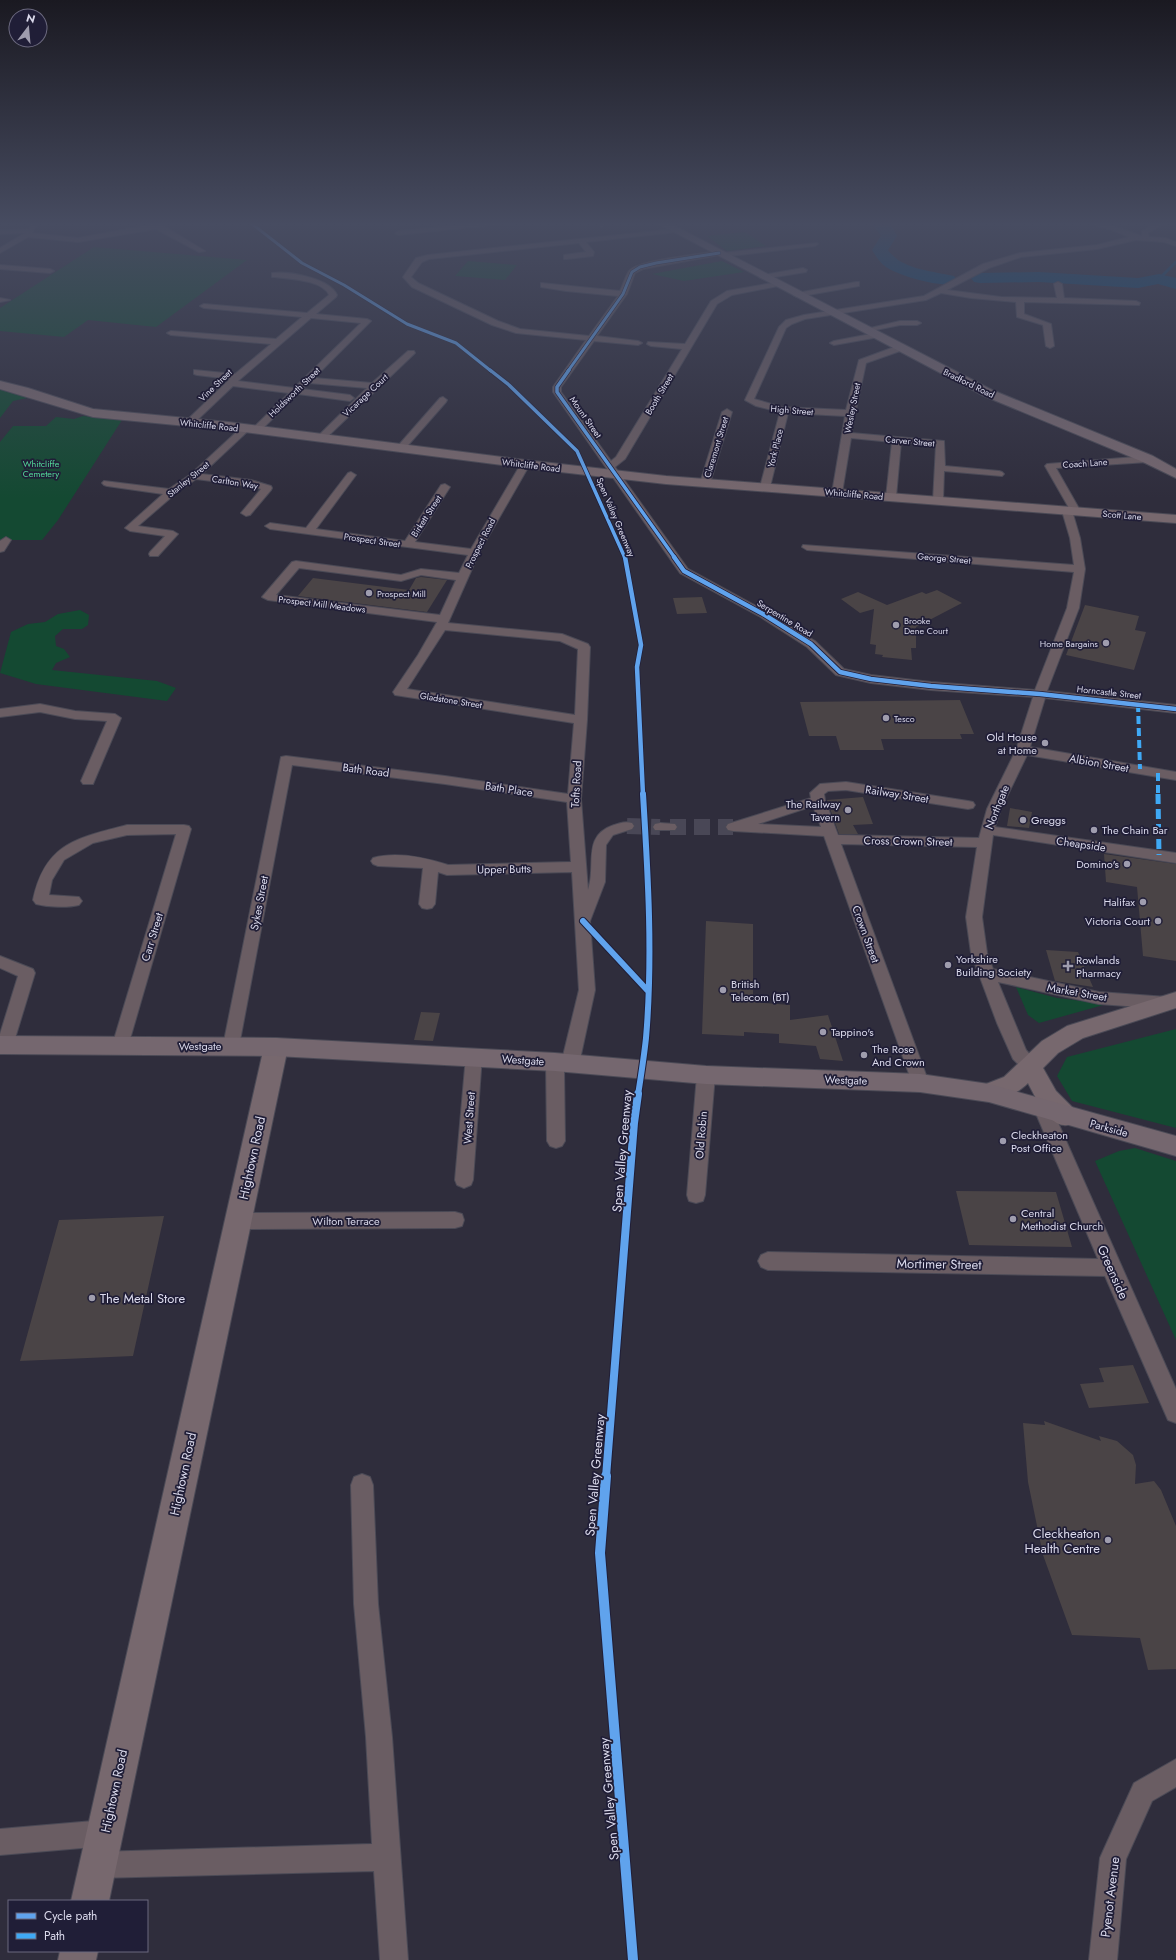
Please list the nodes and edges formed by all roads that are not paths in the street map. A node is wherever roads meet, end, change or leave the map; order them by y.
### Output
1 (303, 314) edge
2 (477, 314) edge
3 (608, 314) edge
4 (707, 314) edge
5 (822, 314) edge
6 (837, 314) edge
7 (1020, 314) edge
8 (309, 315) junction
9 (917, 323) dead end
10 (171, 333) dead end
11 (871, 333) junction
12 (591, 338) junction
13 (277, 342) junction
14 (638, 343) dead end
15 (834, 343) dead end
16 (651, 344) dead end
17 (1050, 346) dead end
18 (686, 348) junction
19 (900, 348) junction
20 (411, 353) dead end
21 (197, 372) dead end
22 (234, 380) junction
23 (307, 380) junction
24 (0, 385) edge
25 (374, 386) junction
26 (296, 391) junction
27 (350, 398) dead end
28 (443, 400) dead end
29 (785, 409) junction
30 (727, 412) dead end
31 (850, 414) junction
32 (190, 422) junction
33 (251, 429) junction
34 (847, 435) junction
35 (321, 438) junction
36 (897, 440) junction
37 (400, 449) junction
38 (1148, 459) junction
39 (525, 464) junction
40 (940, 468) junction
41 (612, 470) junction
42 (999, 474) dead end
43 (1176, 474) edge
44 (351, 475) dead end
45 (194, 476) junction
46 (107, 483) dead end
47 (705, 483) junction
48 (445, 487) dead end
49 (765, 487) junction
50 (171, 492) junction
51 (837, 493) junction
52 (890, 497) junction
53 (938, 501) junction
54 (1072, 511) junction
55 (246, 513) dead end
56 (1176, 520) edge
57 (270, 526) dead end
58 (309, 531) junction
59 (6, 540) dead end
60 (408, 544) junction
61 (807, 547) dead end
62 (0, 549) edge
63 (474, 553) junction
64 (154, 554) dead end
65 (1080, 569) junction
66 (463, 577) junction
67 (443, 622) junction
68 (1040, 694) junction
69 (1176, 709) edge
70 (0, 713) edge
71 (581, 720) junction
72 (1023, 750) junction
73 (286, 760) joint
74 (1176, 776) edge
75 (445, 780) joint
76 (88, 781) dead end
77 (821, 793) junction
78 (574, 799) junction
79 (968, 805) dead end
80 (627, 826) tunnel mouth
81 (733, 827) joint
82 (831, 836) junction
83 (986, 836) junction
84 (1176, 858) edge
85 (378, 861) dead end
86 (431, 864) junction
87 (578, 867) junction
88 (74, 901) dead end
89 (428, 904) dead end
90 (583, 920) junction
91 (0, 962) edge
92 (988, 974) junction
93 (1172, 1002) edge
94 (2, 1045) edge
95 (120, 1046) junction
96 (231, 1046) junction
97 (276, 1047) junction
98 (474, 1056) junction
99 (563, 1063) junction
100 (1030, 1065) junction
101 (706, 1075) junction
102 (920, 1083) junction
103 (989, 1093) junction
104 (1054, 1112) junction
105 (556, 1141) dead end
106 (1176, 1146) edge
107 (464, 1180) dead end
108 (696, 1195) dead end
109 (455, 1220) dead end
110 (238, 1221) junction
111 (768, 1261) dead end
112 (1111, 1268) junction
113 (1176, 1413) edge
114 (362, 1485) dead end
115 (1176, 1772) edge
116 (105, 1833) junction
117 (0, 1842) edge
118 (386, 1857) junction
119 (97, 1865) junction
120 (90, 1900) edge
121 (394, 1960) edge
122 (1103, 1960) edge

1 - 8 street
2 - 12 street
3 - 12 street, Mount Street
4 - 18 street, Booth Street
5 - 29 street, High Street
6 - 11 main road, Bradford Road
7 - 17 street
8 - 13 street, Vine Street
8 - 23 street, Holdsworth Street
9 - 11 street
10 - 13 street
11 - 15 street
11 - 19 main road, Bradford Road
12 - 14 street
12 - 41 street, Mount Street
13 - 22 street, Vine Street
16 - 18 street
18 - 41 street, Booth Street
19 - 31 street, Wesley Street
19 - 38 main road, Bradford Road
20 - 25 street, Vicarage Court
21 - 22 street
22 - 26 street
22 - 32 street, Vine Street
23 - 25 street
23 - 26 street, Holdsworth Street
24 - 32 main road, Whitcliffe Road
25 - 35 street, Vicarage Court
26 - 27 street
26 - 33 street, Holdsworth Street
28 - 37 street
29 - 31 street, High Street
29 - 49 street, York Place
30 - 47 street, Claremont Street
31 - 34 street, Wesley Street
32 - 33 main road, Whitcliffe Road
33 - 35 main road, Whitcliffe Road
33 - 45 street, Stanley Street
34 - 36 street, Carver Street
34 - 51 street, Wesley Street
35 - 37 main road, Whitcliffe Road
36 - 40 street, Carver Street
36 - 52 street
37 - 39 main road, Whitcliffe Road
38 - 43 main road, Bradford Road
38 - 54 street, Coach Lane
39 - 41 main road, Whitcliffe Road
39 - 63 street, Prospect Road
40 - 42 street
40 - 53 street, Carver Street
41 - 47 main road, Whitcliffe Road
41 - 68 street, Serpentine Road
44 - 58 street
45 - 50 street, Stanley Street
45 - 55 street, Carlton Way
46 - 50 street
47 - 49 main road, Whitcliffe Road
48 - 60 street, Birkett Street
49 - 51 main road, Whitcliffe Road
50 - 64 street, Stanley Street
51 - 52 main road, Whitcliffe Road
52 - 53 main road, Whitcliffe Road
53 - 54 main road, Whitcliffe Road
54 - 56 main road, Scott Lane
54 - 65 street, Northgate
57 - 58 street, Prospect Street
58 - 60 street, Prospect Street
59 - 62 street
60 - 63 street, Prospect Street
61 - 65 street, George Street
63 - 66 street, Prospect Road
65 - 68 street, Northgate
66 - 67 street, Prospect Road
66 - 67 street, Prospect Mill Meadows
67 - 71 street, Tofts Road
67 - 71 street, Gladstone Street
68 - 69 street, Horncastle Street
68 - 72 street, Northgate
70 - 76 street
71 - 78 street, Tofts Road
72 - 74 street, Albion Street
72 - 83 street, Northgate
73 - 75 street, Bath Road
73 - 96 street, Sykes Street
75 - 78 street, Bath Place
77 - 79 street, Railway Street
77 - 81 street, Railway Street
77 - 82 street, Crown Street
78 - 87 street, Tofts Road
80 - 90 street
81 - 82 street, Cross Crown Street
82 - 83 street, Cross Crown Street
82 - 102 street, Crown Street
83 - 84 street, Cheapside
83 - 92 street, Northgate
85 - 86 street, Upper Butts
86 - 87 street, Upper Butts
86 - 89 street
87 - 90 street, Tofts Road
88 - 95 street, Carr Street
90 - 99 street, Tofts Road
91 - 94 street
92 - 93 street, Market Street
92 - 100 street, Northgate
93 - 100 main road, Market Street
94 - 95 main road, Westgate
95 - 96 main road, Westgate
96 - 97 main road, Westgate
97 - 98 main road, Westgate
97 - 110 main road, Hightown Road
98 - 99 main road, Westgate
98 - 107 street, West Street
99 - 101 main road, Westgate
99 - 105 street, Tofts Road
100 - 103 main road, Market Street
100 - 104 main road, Northgate
101 - 102 main road, Westgate
101 - 108 street, Old Robin
102 - 103 main road, Westgate
103 - 104 main road, Westgate
104 - 106 main road, Parkside
104 - 112 street, Greenside
109 - 110 street, Wilton Terrace
110 - 116 main road, Hightown Road
111 - 112 street, Mortimer Street
112 - 113 street, Greenside
114 - 118 street
115 - 122 street, Pyenot Avenue
116 - 117 street
116 - 119 main road, Hightown Road
118 - 119 street
118 - 121 street
119 - 120 main road, Hightown Road

